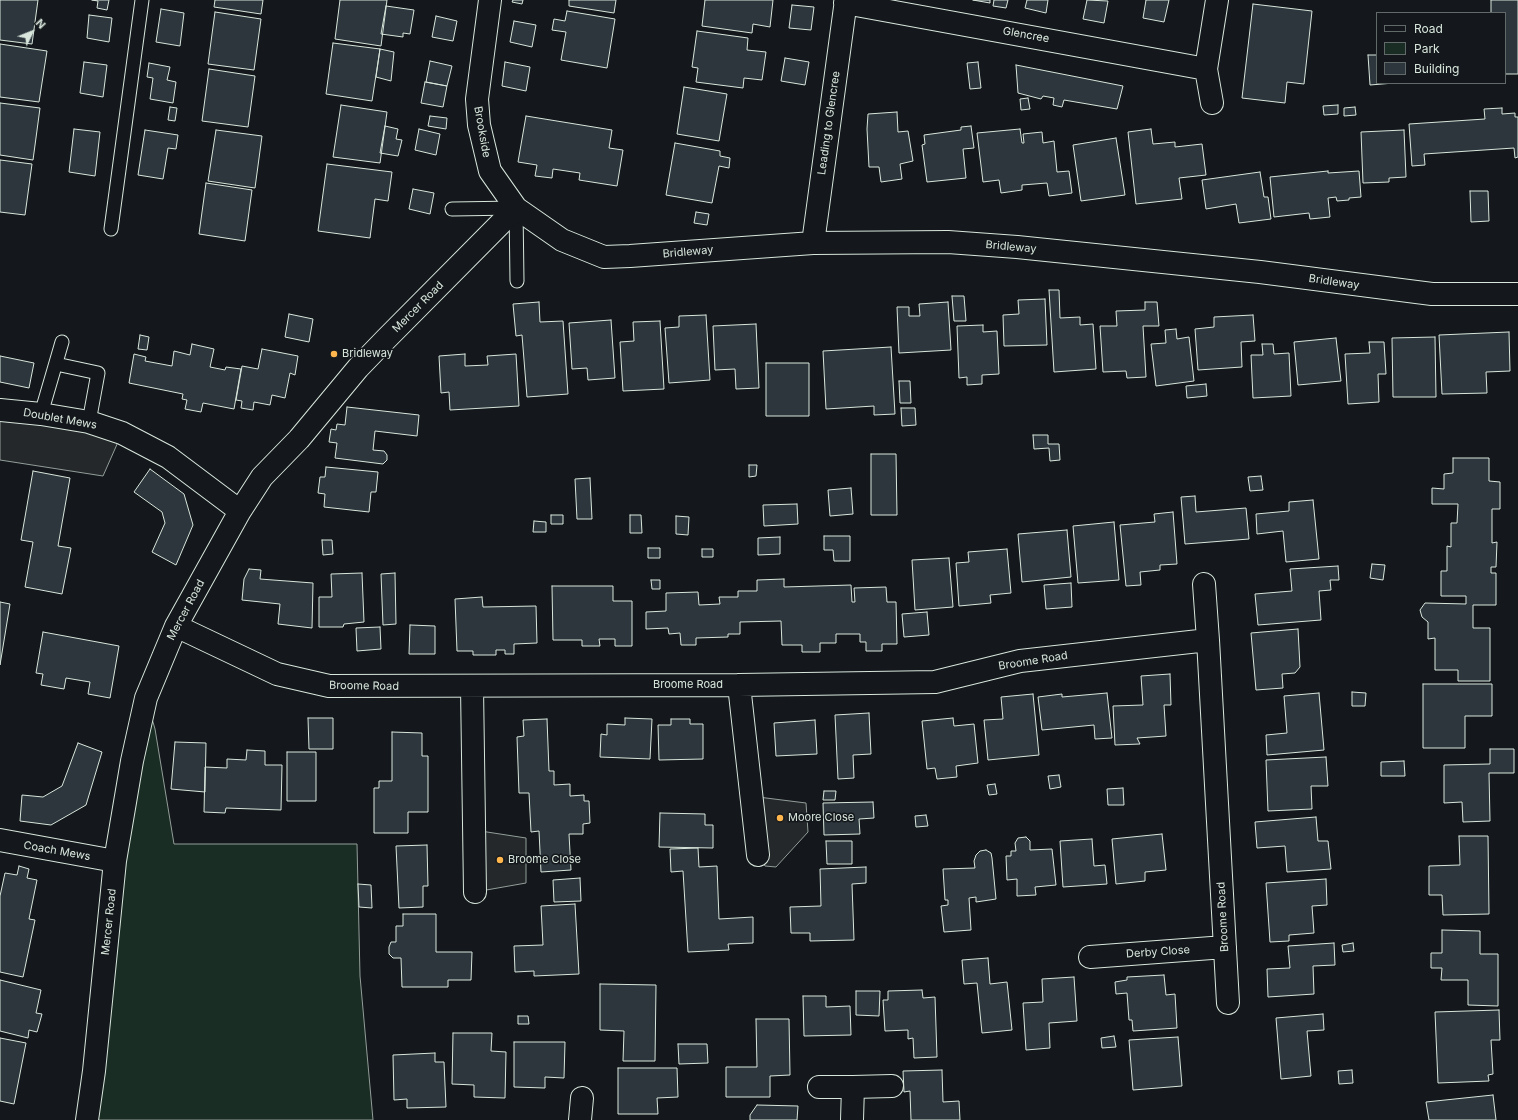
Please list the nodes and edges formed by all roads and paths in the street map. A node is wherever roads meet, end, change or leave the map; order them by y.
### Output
1 (142, 0) edge
2 (490, 0) edge
3 (1217, 0) edge
4 (846, 1) edge
5 (1206, 69) junction
6 (1212, 103) dead end
7 (516, 208) junction
8 (452, 209) dead end
9 (111, 229) dead end
10 (813, 243) junction
11 (517, 281) dead end
12 (1518, 294) edge
13 (62, 342) dead end
14 (56, 364) junction
15 (0, 410) edge
16 (41, 414) junction
17 (89, 422) junction
18 (240, 511) junction
19 (1204, 584) dead end
20 (176, 626) junction
21 (1208, 640) junction
22 (739, 685) junction
23 (472, 687) junction
24 (0, 840) edge
25 (758, 855) dead end
26 (115, 861) junction
27 (474, 892) dead end
28 (1225, 947) junction
29 (1090, 957) dead end
30 (1228, 1003) dead end
31 (892, 1086) dead end
32 (819, 1087) dead end
33 (853, 1087) junction
34 (582, 1098) dead end
35 (87, 1120) edge
36 (580, 1120) edge
37 (852, 1120) edge

1 - 9 lane
2 - 7 street, Brookside
3 - 5 street
4 - 5 street, Glencree
4 - 10 street, Leading to Glencree
5 - 6 street
7 - 8 lane
7 - 10 street, Bridleway
7 - 11 lane
7 - 18 street, Mercer Road
10 - 12 street, Bridleway
13 - 14 lane
14 - 16 lane
14 - 17 lane
15 - 16 street, Doublet Mews
16 - 17 street, Doublet Mews
17 - 18 street, Doublet Mews
18 - 20 street, Mercer Road
19 - 21 street, Broome Road
20 - 23 street, Broome Road
20 - 26 street, Mercer Road
21 - 22 street, Broome Road
21 - 28 street, Broome Road
22 - 23 street, Broome Road
22 - 25 street
23 - 27 street
24 - 26 street, Coach Mews
26 - 35 street, Mercer Road
28 - 29 street, Derby Close
28 - 30 street, Broome Road
31 - 33 street
32 - 33 street
33 - 37 street
34 - 36 street

